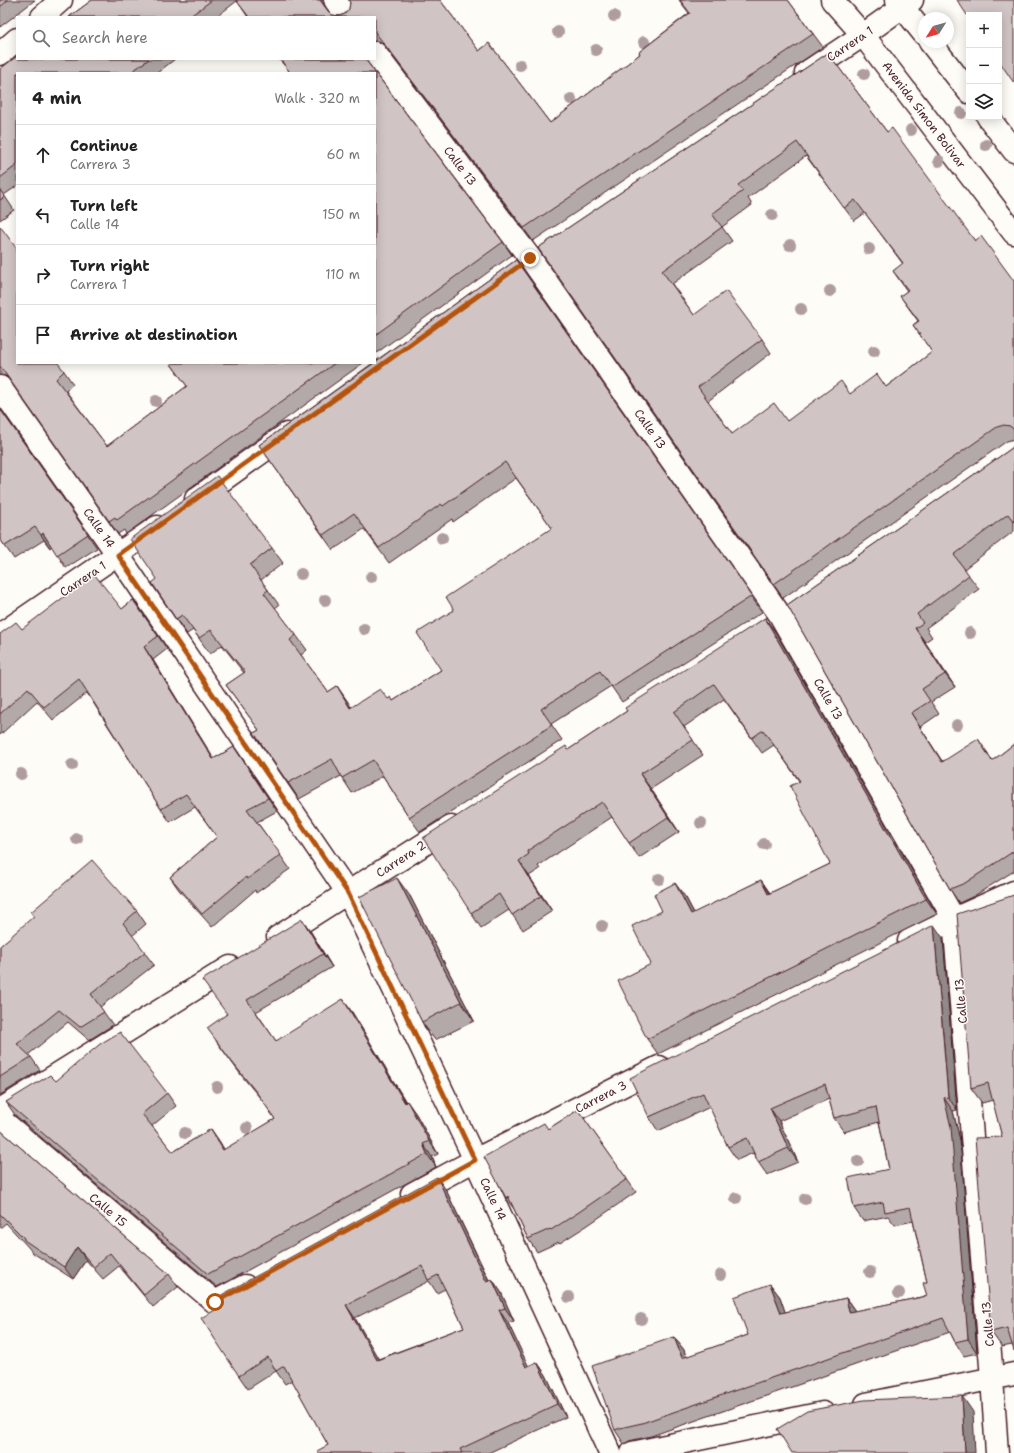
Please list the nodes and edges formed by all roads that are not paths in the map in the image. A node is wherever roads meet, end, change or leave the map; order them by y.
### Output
1 (61, 0) edge
2 (335, 0) edge
3 (832, 0) edge
4 (904, 2) edge
5 (43, 16) edge
6 (347, 16) edge
7 (918, 24) edge
8 (863, 36) junction
9 (16, 40) edge
10 (935, 48) edge
11 (0, 54) edge
12 (376, 54) edge
13 (791, 84) edge
14 (966, 88) edge
15 (990, 120) edge
16 (1014, 151) edge
17 (1014, 233) edge
18 (0, 388) edge
19 (305, 421) edge
20 (118, 555) junction
21 (799, 602) edge
22 (773, 619) junction
23 (0, 635) edge
24 (467, 816) edge
25 (1014, 892) edge
26 (348, 893) junction
27 (954, 919) junction
28 (890, 951) edge
29 (679, 1057) edge
30 (0, 1110) edge
31 (0, 1118) edge
32 (475, 1160) junction
33 (398, 1202) edge
34 (264, 1275) edge
35 (1014, 1374) edge
36 (992, 1378) junction
37 (610, 1453) edge
38 (632, 1453) edge
39 (997, 1453) edge

1 - 5 street
2 - 6 street
3 - 8 street, Avenida Simon Bolivar
4 - 7 street
4 - 8 street, Carrera 1
8 - 13 street, Carrera 1
8 - 17 street, Avenida Simon Bolivar
9 - 11 street
10 - 14 street
12 - 22 street, Calle 13
15 - 16 street
18 - 20 street, Calle 14
19 - 20 street, Carrera 1
20 - 23 street, Carrera 1
20 - 26 street, Calle 14
21 - 22 street
22 - 27 street, Calle 13
24 - 26 street, Carrera 2
25 - 27 street
26 - 30 street, Carrera 2
26 - 32 street, Calle 14
27 - 28 street
27 - 36 street, Calle 13
29 - 32 street, Carrera 3
31 - 34 street, Calle 15
32 - 33 street, Carrera 3
32 - 37 street, Calle 14
35 - 36 street
36 - 38 street
36 - 39 street, Calle 13

